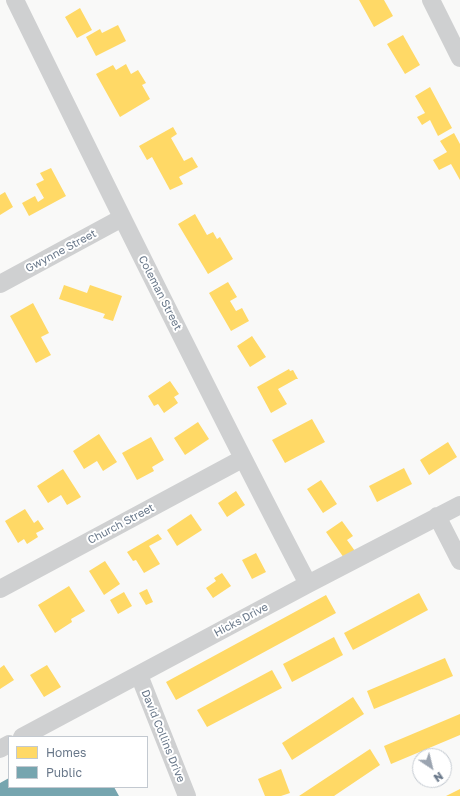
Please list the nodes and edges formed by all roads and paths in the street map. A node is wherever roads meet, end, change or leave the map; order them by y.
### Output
1 (16, 0) edge
2 (431, 0) edge
3 (453, 30) edge
4 (460, 58) edge
5 (122, 218) junction
6 (0, 284) edge
7 (242, 459) junction
8 (460, 505) edge
9 (437, 516) junction
10 (460, 561) edge
11 (308, 584) junction
12 (0, 589) edge
13 (139, 675) junction
14 (24, 736) edge
15 (187, 796) edge

1 - 5 street, Coleman Street
2 - 3 street
3 - 4 street
5 - 6 street, Gwynne Street
5 - 7 street, Coleman Street
7 - 11 street, Coleman Street
7 - 12 street, Church Street
8 - 9 street, Hicks Drive
9 - 10 street
9 - 11 street, Hicks Drive
11 - 13 street, Hicks Drive
13 - 14 street, Hicks Drive
13 - 15 street, David Collins Drive

